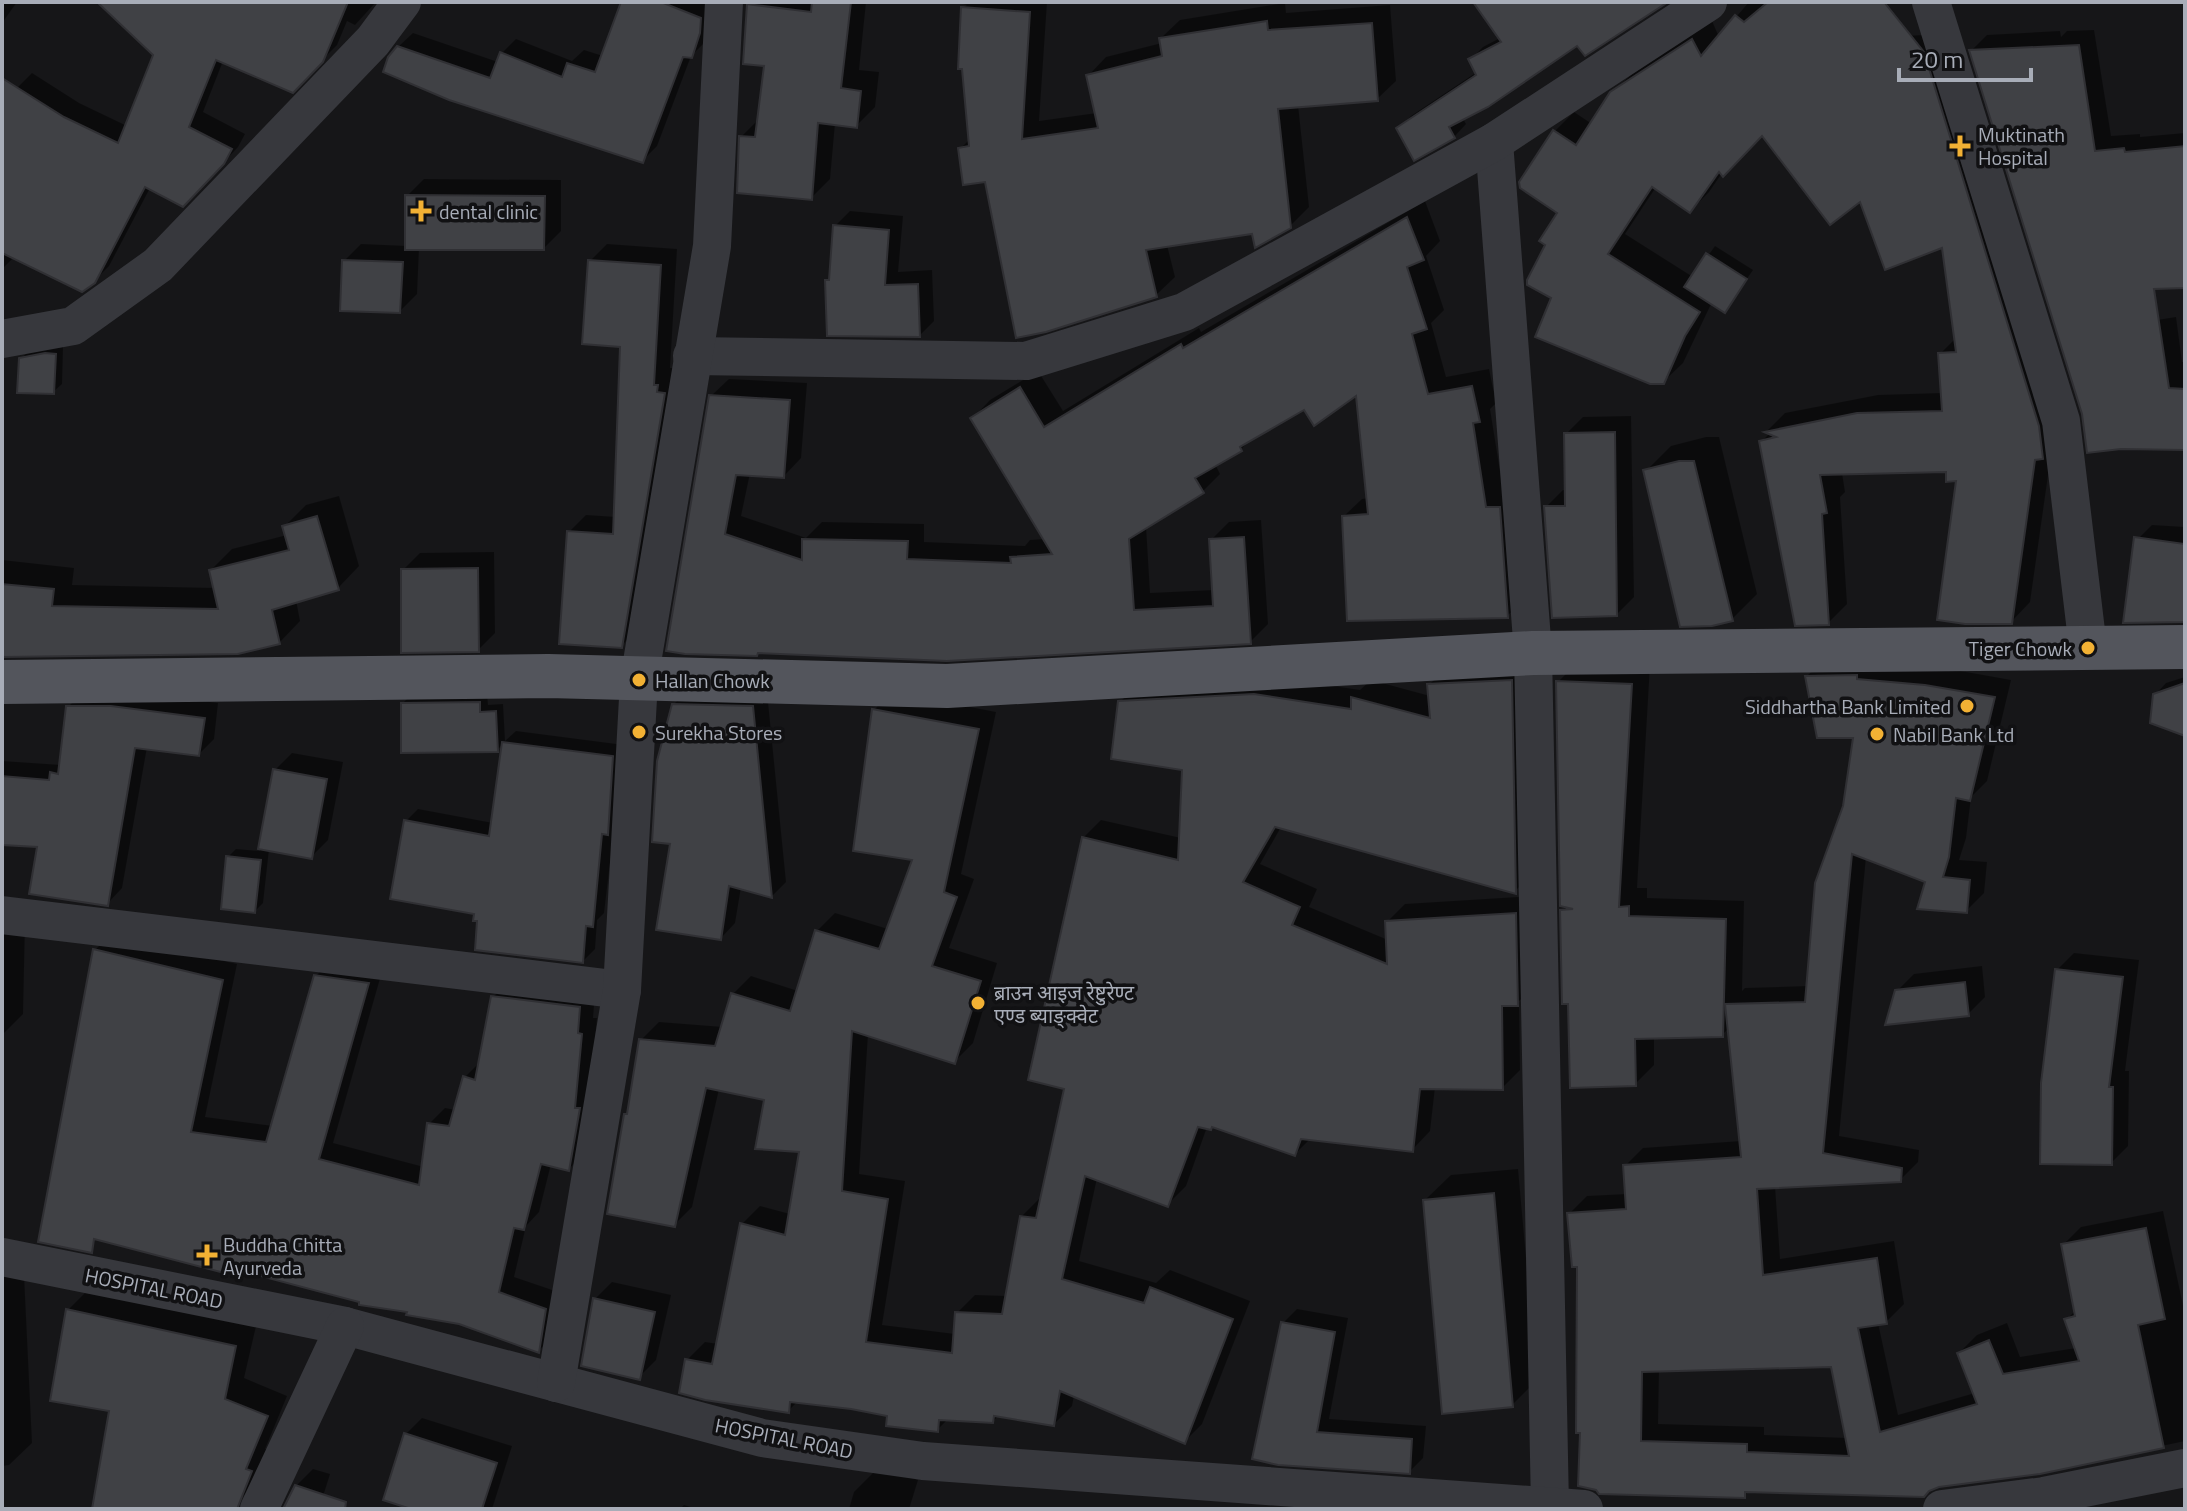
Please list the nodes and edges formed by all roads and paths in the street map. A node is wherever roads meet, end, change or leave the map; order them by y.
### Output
1 (402, 2) edge
2 (724, 2) edge
3 (1708, 2) edge
4 (1931, 2) edge
5 (1494, 142) junction
6 (2, 339) edge
7 (692, 356) junction
8 (2185, 647) edge
9 (2088, 648) junction
10 (1533, 653) junction
11 (639, 680) junction
12 (2, 682) edge
13 (2, 915) edge
14 (622, 990) junction
15 (2, 1257) edge
16 (345, 1326) junction
17 (556, 1383) junction
18 (2185, 1468) edge
19 (1567, 1508) edge
20 (259, 1509) edge
21 (1942, 1509) edge

1 - 6 street
2 - 7 street
3 - 5 street
4 - 9 street
5 - 7 street
5 - 10 street
7 - 11 street
8 - 9 main road
9 - 10 main road
10 - 11 main road
10 - 19 street
11 - 12 main road
11 - 14 street
13 - 14 street
14 - 17 street
15 - 16 street, HOSPITAL ROAD
16 - 17 street, HOSPITAL ROAD
16 - 20 street
17 - 19 street, HOSPITAL ROAD
18 - 21 street

